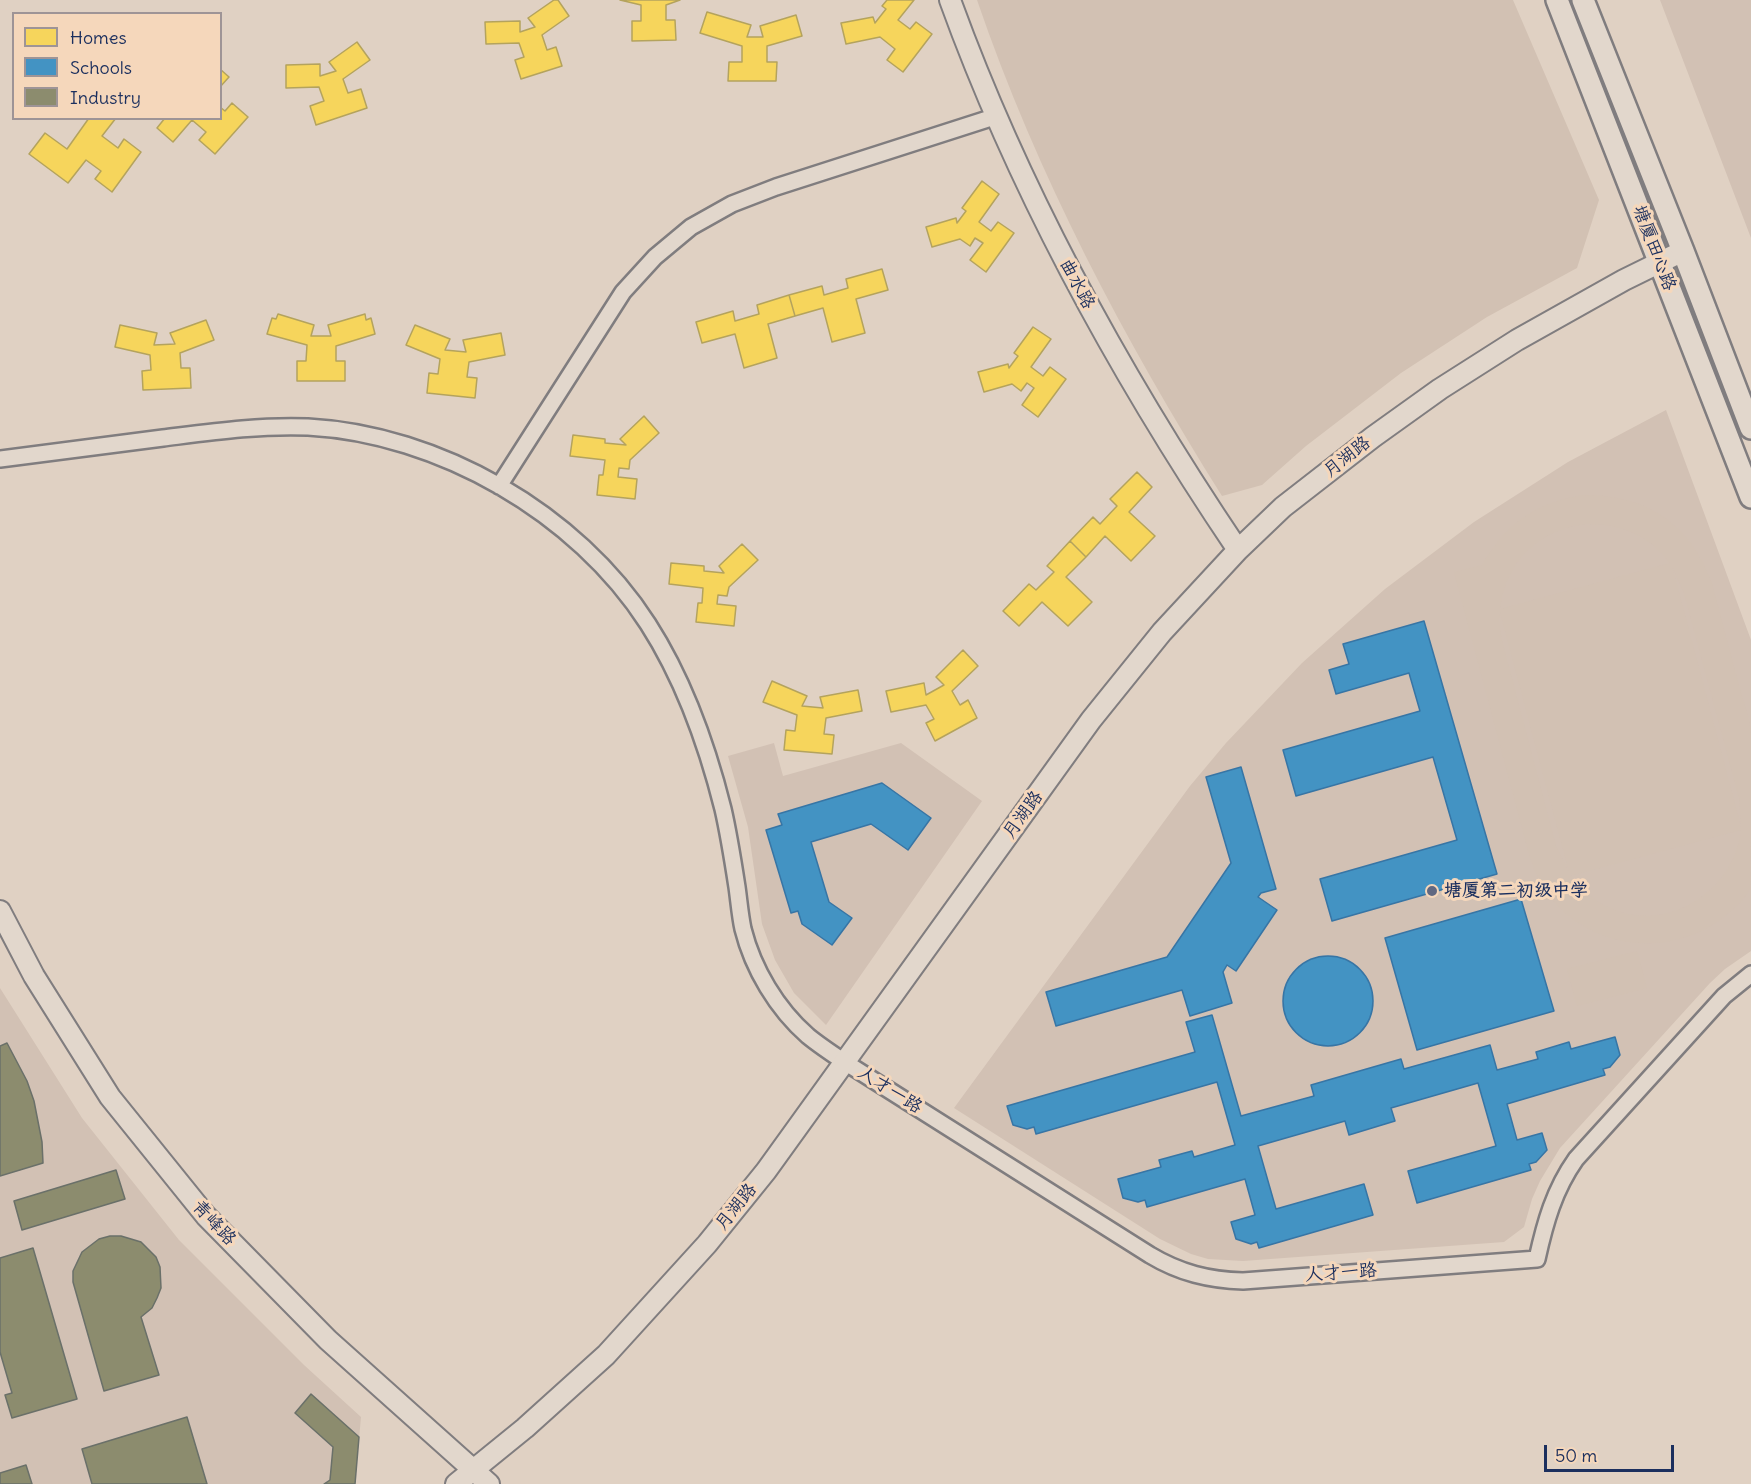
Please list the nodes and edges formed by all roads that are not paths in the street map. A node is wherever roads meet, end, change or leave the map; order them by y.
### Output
1 (950, 0) edge
2 (1557, 0) edge
3 (1583, 0) edge
4 (997, 116) junction
5 (1683, 251) junction
6 (1660, 261) junction
7 (1751, 428) edge
8 (0, 459) edge
9 (499, 486) junction
10 (1751, 497) edge
11 (1238, 550) junction
12 (0, 911) edge
13 (1751, 974) edge
14 (843, 1061) junction
15 (473, 1470) junction
16 (456, 1484) edge
17 (489, 1484) edge

1 - 4 street, 曲水路
2 - 6 main road, 塘厦田心路
3 - 5 main road, 塘厦田心路
4 - 9 street
4 - 11 street, 曲水路
5 - 6 street, 月湖路
5 - 7 main road, 塘厦田心路
6 - 10 main road, 塘厦田心路
6 - 11 street, 月湖路
8 - 9 street
9 - 14 street
11 - 14 street, 月湖路
12 - 15 street, 青峰路
13 - 14 street, 人才一路
14 - 15 street, 月湖路
15 - 16 street, 月湖路
15 - 17 street, 青峰路

